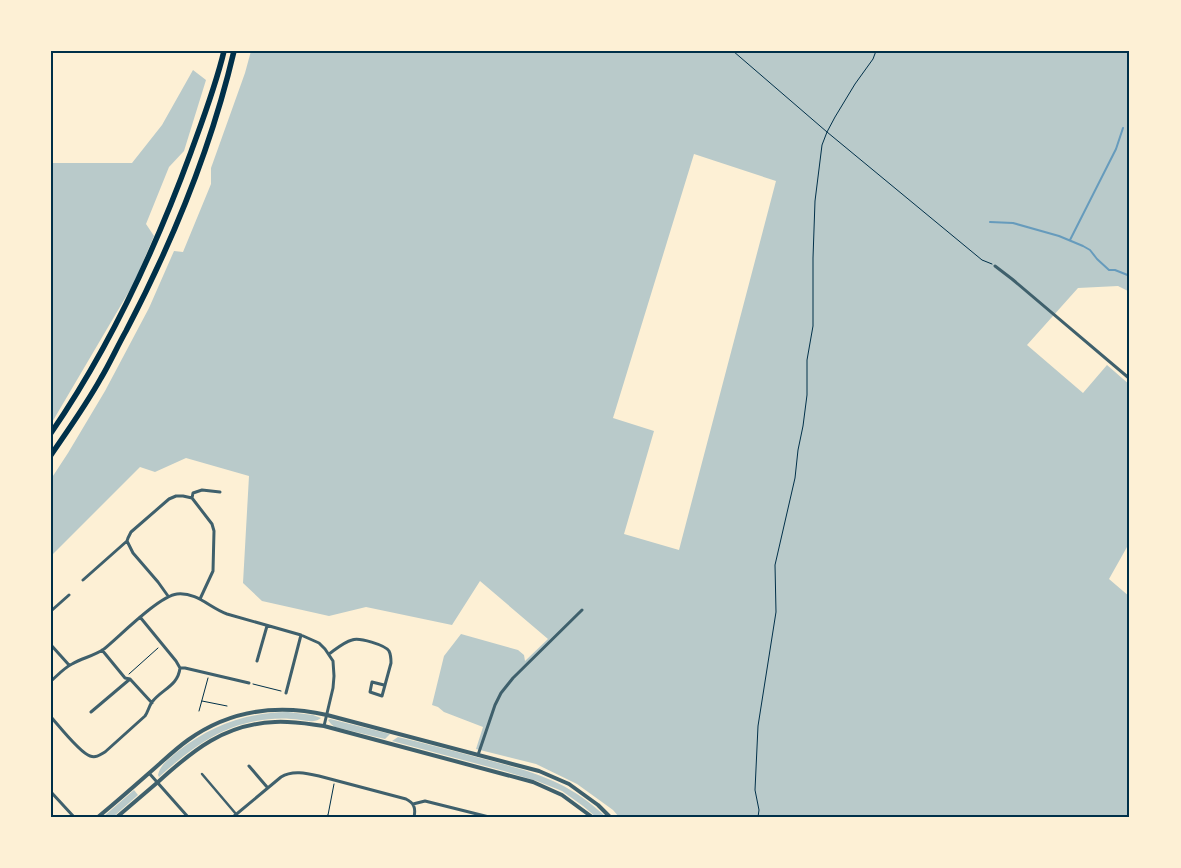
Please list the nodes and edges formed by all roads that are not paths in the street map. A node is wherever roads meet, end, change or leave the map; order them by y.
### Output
1 (224, 51) edge
2 (234, 51) edge
3 (995, 266) road end
4 (1130, 379) edge
5 (51, 433) edge
6 (51, 455) edge
7 (220, 492) dead end
8 (192, 498) junction
9 (127, 541) junction
10 (83, 580) dead end
11 (68, 595) dead end
12 (168, 596) junction
13 (200, 599) junction
14 (582, 610) dead end
15 (51, 611) edge
16 (140, 617) junction
17 (266, 626) junction
18 (301, 636) junction
19 (51, 644) edge
20 (102, 650) junction
21 (329, 654) junction
22 (257, 660) dead end
23 (69, 665) junction
24 (180, 668) junction
25 (130, 679) junction
26 (51, 681) edge
27 (249, 683) road end
28 (384, 685) junction
29 (286, 693) road end
30 (152, 702) junction
31 (91, 712) dead end
32 (327, 715) junction
33 (51, 717) edge
34 (324, 726) junction
35 (478, 754) junction
36 (250, 766) dead end
37 (150, 773) junction
38 (202, 774) dead end
39 (157, 782) junction
40 (267, 787) junction
41 (51, 792) edge
42 (413, 804) junction
43 (235, 815) edge
44 (74, 817) edge
45 (98, 817) edge
46 (117, 817) edge
47 (188, 817) edge
48 (414, 817) edge
49 (489, 817) edge
50 (592, 817) edge
51 (610, 817) edge

1 - 5 highway
2 - 6 highway
3 - 4 street
7 - 8 street
8 - 9 street
8 - 13 street
9 - 10 street
9 - 12 street
11 - 15 street
12 - 13 street
12 - 16 street
13 - 17 street
14 - 35 street
16 - 20 street
16 - 24 street
17 - 18 street
17 - 22 street
18 - 21 street
18 - 29 street
19 - 23 street
20 - 23 street
20 - 25 street
21 - 28 street
21 - 32 street
23 - 26 street
24 - 27 street
24 - 30 street
25 - 30 street
25 - 31 street
28 - 28 street
30 - 33 street
32 - 34 street
32 - 35 street
32 - 37 street
34 - 39 street
34 - 50 street
35 - 51 street
36 - 40 street
37 - 39 street
37 - 45 street
38 - 43 street
39 - 46 street
39 - 47 street
40 - 42 street
40 - 43 street
41 - 44 street
42 - 48 street
42 - 49 street

